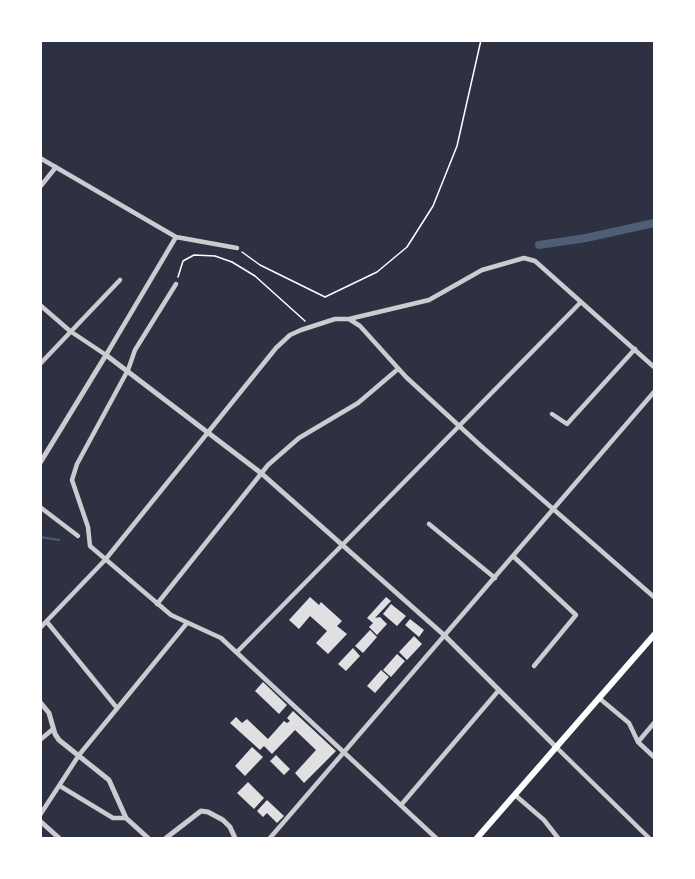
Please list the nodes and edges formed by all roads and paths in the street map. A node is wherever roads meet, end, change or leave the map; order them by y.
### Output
1 (481, 40) edge
2 (40, 158) edge
3 (56, 167) junction
4 (40, 187) edge
5 (176, 237) junction
6 (237, 248) joint
7 (120, 280) dead end
8 (176, 284) joint
9 (581, 302) junction
10 (40, 305) edge
11 (350, 319) junction
12 (310, 326) junction
13 (70, 331) junction
14 (635, 349) junction
15 (106, 355) junction
16 (40, 364) edge
17 (654, 367) edge
18 (398, 369) junction
19 (128, 370) junction
20 (654, 392) edge
21 (552, 414) dead end
22 (459, 426) junction
23 (209, 431) junction
24 (40, 463) edge
25 (261, 472) junction
26 (40, 507) edge
27 (554, 510) junction
28 (429, 524) dead end
29 (78, 536) dead end
30 (342, 545) junction
31 (514, 557) junction
32 (105, 561) junction
33 (495, 578) junction
34 (654, 597) edge
35 (157, 604) junction
36 (47, 622) junction
37 (187, 623) junction
38 (40, 628) edge
39 (654, 634) edge
40 (444, 635) junction
41 (237, 652) junction
42 (534, 666) dead end
43 (499, 690) junction
44 (600, 698) junction
45 (40, 702) edge
46 (117, 708) junction
47 (654, 723) edge
48 (53, 729) junction
49 (40, 740) edge
50 (638, 742) junction
51 (556, 747) junction
52 (346, 752) junction
53 (79, 755) junction
54 (654, 757) edge
55 (60, 786) junction
56 (515, 795) junction
57 (400, 805) junction
58 (40, 815) edge
59 (126, 818) junction
60 (40, 821) edge
61 (59, 838) edge
62 (148, 838) edge
63 (166, 838) edge
64 (235, 838) edge
65 (270, 838) edge
66 (436, 838) edge
67 (477, 838) edge
68 (558, 838) edge
69 (649, 838) edge

1 - 6 path
2 - 3 street
3 - 4 street
3 - 5 street
5 - 6 street
5 - 15 street
7 - 13 street
8 - 12 path
8 - 19 street
9 - 11 street
9 - 14 street
9 - 22 street
10 - 13 street
11 - 12 street
11 - 18 street
12 - 23 street
13 - 15 street
13 - 16 street
14 - 17 street
14 - 21 street
15 - 19 street
15 - 24 street
18 - 22 street
18 - 25 street
19 - 23 street
19 - 32 street
20 - 27 street
22 - 27 street
22 - 30 street
23 - 25 street
23 - 32 street
25 - 30 street
25 - 35 street
26 - 29 street
27 - 31 street
27 - 34 street
28 - 33 street
30 - 40 street
30 - 41 street
31 - 33 street
31 - 42 street
32 - 35 street
32 - 36 street
33 - 40 street
35 - 37 street
36 - 38 street
36 - 46 street
37 - 41 street
37 - 46 street
39 - 44 main road
40 - 43 street
40 - 52 street
41 - 52 street
43 - 51 street
43 - 57 street
44 - 50 street
44 - 51 main road
45 - 48 street
46 - 53 street
47 - 50 street
48 - 49 street
48 - 53 street
50 - 54 street
51 - 56 main road
51 - 69 street
52 - 57 street
52 - 65 street
53 - 55 street
53 - 59 street
55 - 58 street
55 - 59 street
56 - 67 main road
56 - 68 street
57 - 66 street
59 - 62 street
60 - 61 street
63 - 64 street

